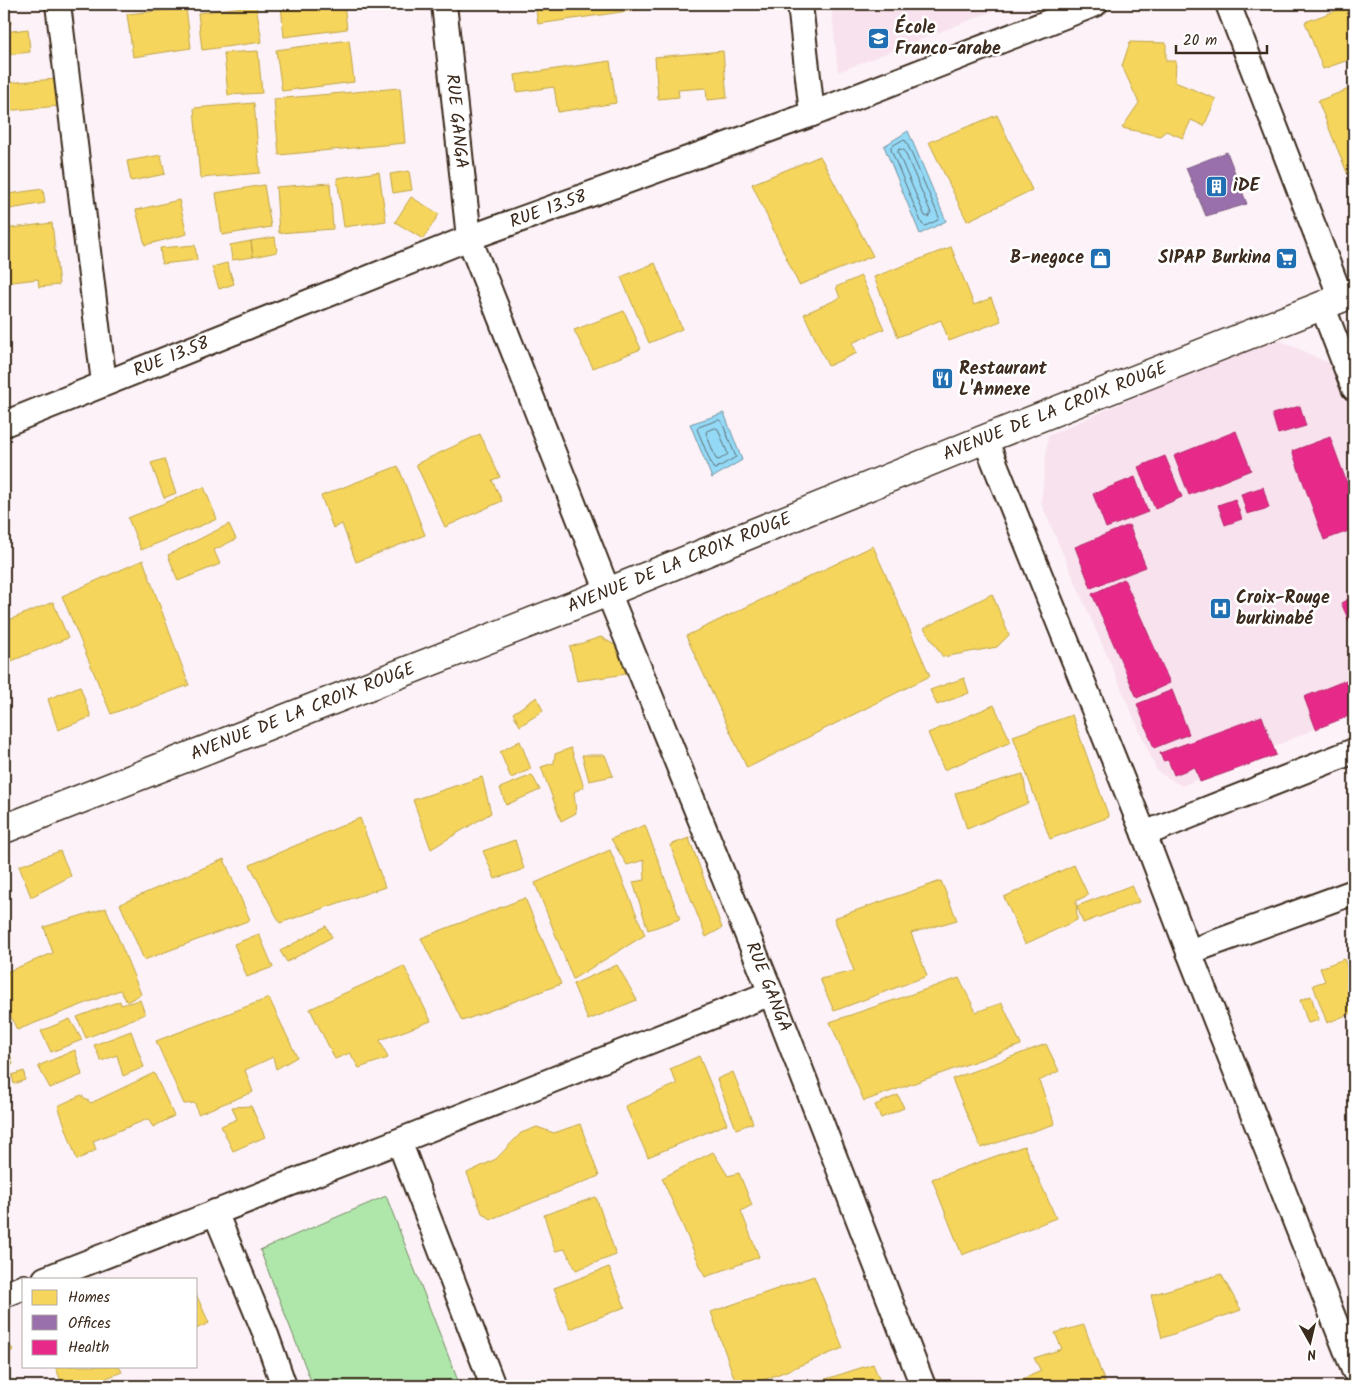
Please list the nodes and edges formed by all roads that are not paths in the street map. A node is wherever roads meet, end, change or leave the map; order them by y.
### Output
1 (58, 4) edge
2 (444, 4) edge
3 (800, 4) edge
4 (1095, 4) edge
5 (1228, 4) edge
6 (812, 114) junction
7 (468, 238) junction
8 (1339, 298) edge
9 (104, 383) junction
10 (1354, 388) edge
11 (4, 424) edge
12 (985, 439) junction
13 (608, 592) junction
14 (1354, 751) edge
15 (4, 829) edge
16 (1144, 834) junction
17 (1354, 892) edge
18 (1189, 952) junction
19 (770, 992) junction
20 (399, 1141) junction
21 (215, 1212) junction
22 (48, 1278) edge
23 (22, 1288) edge
24 (4, 1295) edge
25 (1354, 1370) edge
26 (284, 1386) edge
27 (493, 1386) edge
28 (923, 1386) edge

1 - 9 street
2 - 7 street, RUE GANGA
3 - 6 street
4 - 6 street, RUE 13.58
5 - 8 street
6 - 7 street, RUE 13.58
7 - 9 street, RUE 13.58
7 - 13 street, RUE GANGA
8 - 10 street
8 - 12 street, AVENUE DE LA CROIX ROUGE
9 - 11 street, RUE 13.58
12 - 13 street, AVENUE DE LA CROIX ROUGE
12 - 16 street
13 - 15 street, AVENUE DE LA CROIX ROUGE
13 - 19 street, RUE GANGA
14 - 16 street
16 - 18 street
17 - 18 street
18 - 25 street
19 - 20 street
19 - 28 street, RUE GANGA
20 - 21 street
20 - 27 street
21 - 22 street
21 - 26 street
23 - 24 street

